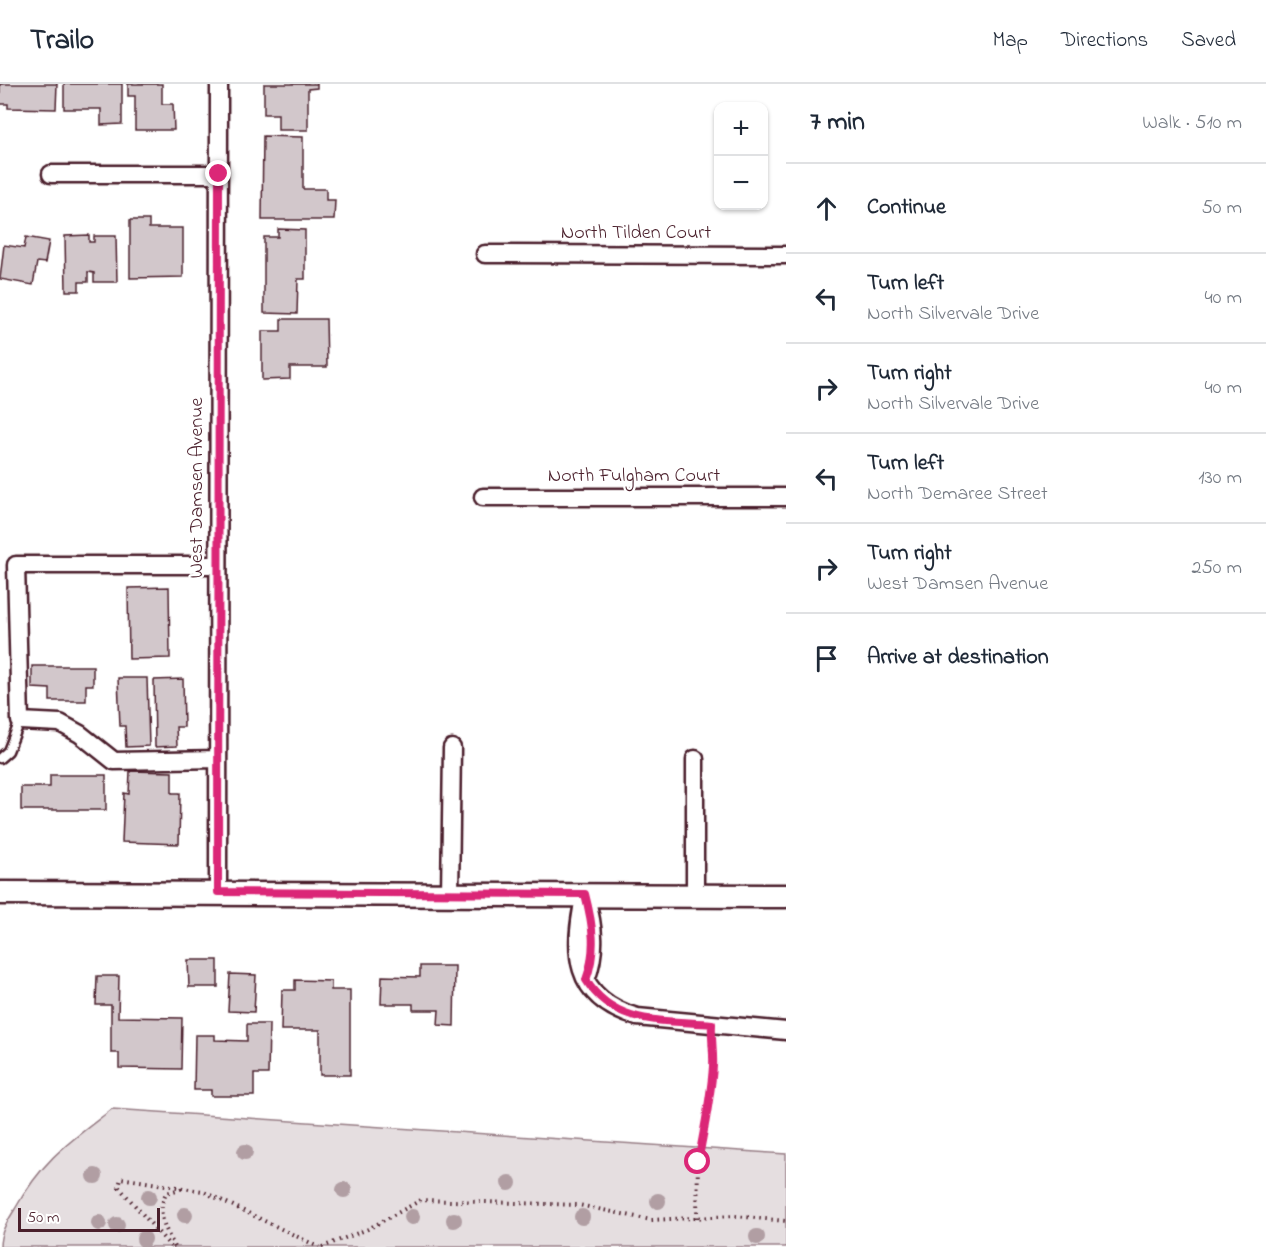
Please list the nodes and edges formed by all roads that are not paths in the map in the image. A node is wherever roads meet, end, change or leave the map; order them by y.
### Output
1 (219, 84) edge
2 (51, 174) dead end
3 (219, 174) junction
4 (485, 254) dead end
5 (786, 255) edge
6 (786, 497) edge
7 (483, 498) dead end
8 (218, 565) junction
9 (20, 722) junction
10 (452, 748) dead end
11 (0, 758) edge
12 (218, 759) junction
13 (695, 759) dead end
14 (218, 892) junction
15 (0, 893) edge
16 (585, 894) junction
17 (450, 895) junction
18 (695, 896) junction
19 (786, 896) edge
20 (786, 1031) edge

1 - 3 street, West Damsen Avenue
2 - 3 street
3 - 8 street, West Damsen Avenue
4 - 5 street, North Tilden Court
6 - 7 street, North Fulgham Court
8 - 9 street
8 - 12 street, West Damsen Avenue
9 - 11 lane
9 - 12 street
10 - 17 street
12 - 14 street, West Damsen Avenue
13 - 18 street
14 - 15 main road
14 - 17 main road
16 - 17 main road
16 - 18 main road
16 - 20 street
18 - 19 main road

